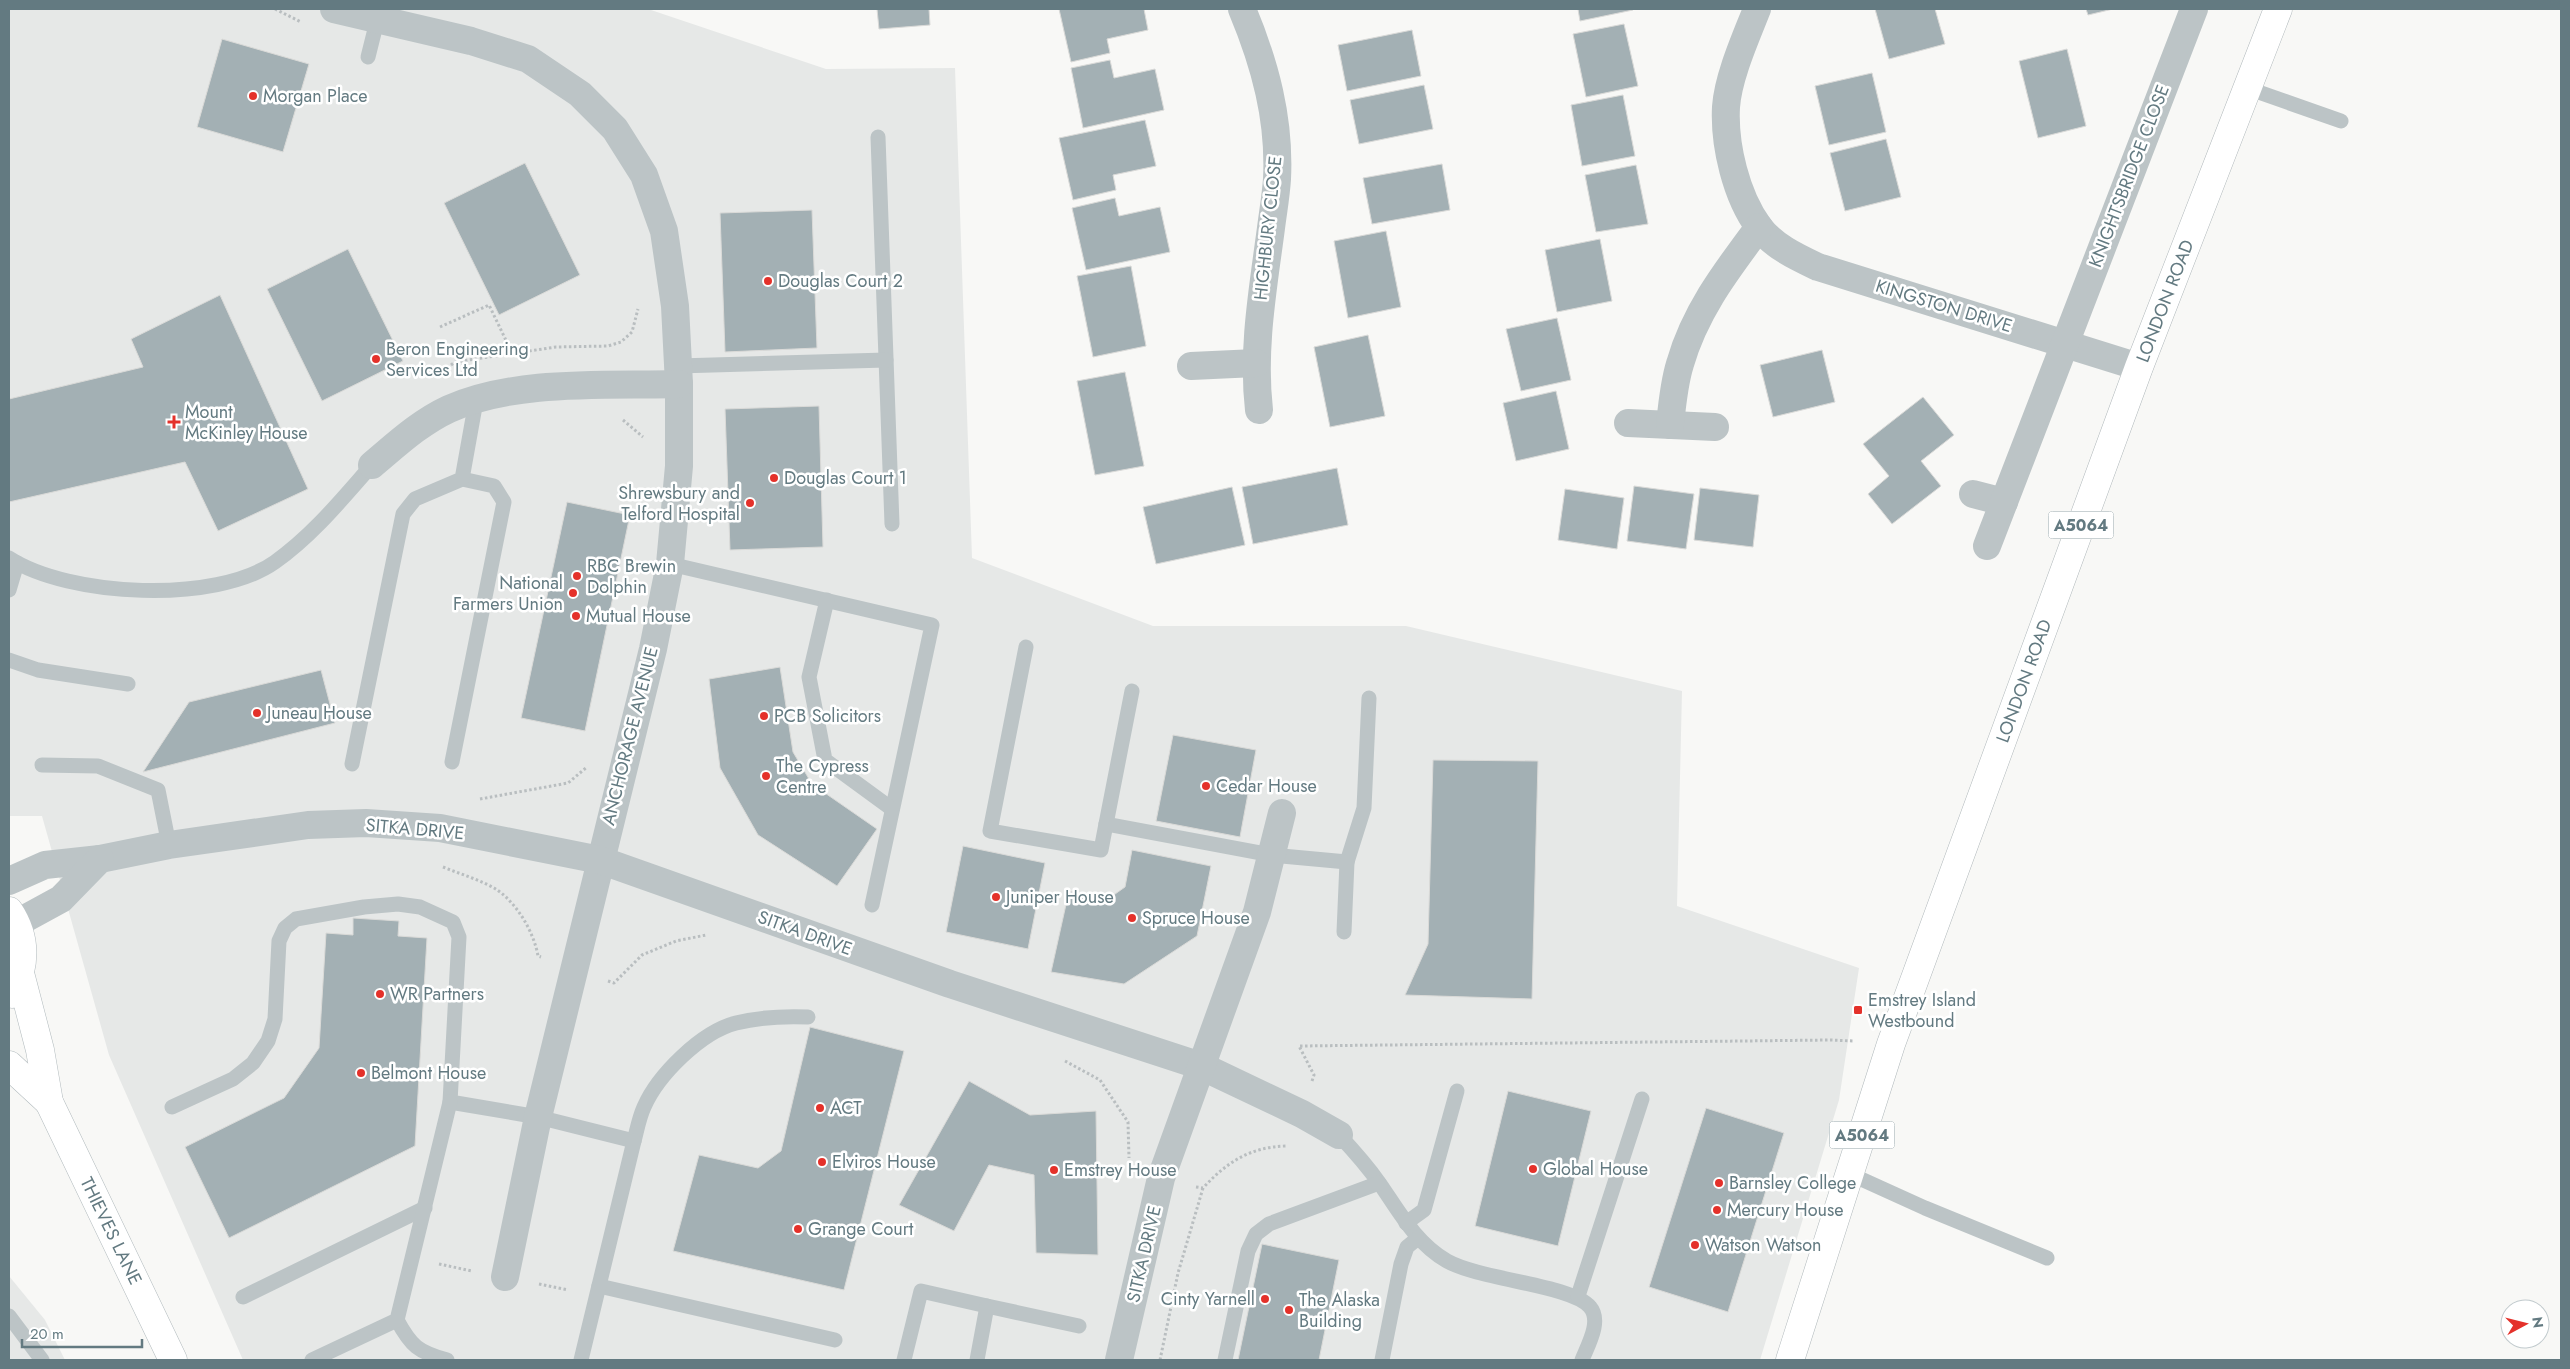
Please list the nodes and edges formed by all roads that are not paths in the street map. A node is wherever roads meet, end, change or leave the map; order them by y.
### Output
1 (334, 9) edge
2 (1242, 9) edge
3 (1757, 9) edge
4 (2194, 9) edge
5 (2278, 9) edge
6 (377, 21) junction
7 (368, 57) dead end
8 (2247, 88) junction
9 (2341, 121) dead end
10 (878, 137) dead end
11 (1759, 227) junction
12 (2063, 344) junction
13 (886, 360) junction
14 (1256, 363) junction
15 (1191, 366) dead end
16 (2139, 367) junction
17 (679, 375) junction
18 (476, 401) junction
19 (1259, 410) dead end
20 (1628, 423) dead end
21 (1670, 425) junction
22 (1715, 427) dead end
23 (372, 466) joint
24 (462, 479) junction
25 (1973, 494) dead end
26 (2004, 502) junction
27 (892, 524) dead end
28 (1987, 546) dead end
29 (13, 561) edge
30 (670, 564) junction
31 (9, 590) edge
32 (827, 600) junction
33 (1026, 648) dead end
34 (9, 660) edge
35 (128, 684) dead end
36 (1132, 691) dead end
37 (1369, 698) dead end
38 (452, 762) dead end
39 (352, 764) dead end
40 (42, 765) dead end
41 (892, 809) junction
42 (1282, 813) dead end
43 (1106, 824) junction
44 (169, 844) junction
45 (1271, 855) junction
46 (100, 859) junction
47 (600, 860) junction
48 (1347, 862) junction
49 (9, 881) edge
50 (872, 905) dead end
51 (13, 917) edge
52 (1344, 932) dead end
53 (15, 988) edge
54 (808, 1016) dead end
55 (9, 1065) edge
56 (1201, 1066) junction
57 (1457, 1091) dead end
58 (1642, 1099) dead end
59 (49, 1102) junction
60 (450, 1102) junction
61 (172, 1107) dead end
62 (538, 1117) junction
63 (1339, 1135) joint
64 (634, 1141) junction
65 (1850, 1174) junction
66 (1379, 1183) junction
67 (425, 1208) junction
68 (1406, 1223) junction
69 (1418, 1238) junction
70 (2047, 1258) dead end
71 (505, 1277) dead end
72 (599, 1286) junction
73 (1578, 1296) junction
74 (243, 1297) dead end
75 (987, 1306) junction
76 (9, 1316) edge
77 (397, 1320) junction
78 (1079, 1326) dead end
79 (835, 1340) dead end
80 (42, 1360) edge
81 (173, 1360) edge
82 (312, 1360) edge
83 (447, 1360) edge
84 (581, 1360) edge
85 (904, 1360) edge
86 (976, 1360) edge
87 (1119, 1360) edge
88 (1225, 1360) edge
89 (1382, 1360) edge
90 (1582, 1360) edge
91 (1790, 1360) edge

1 - 6 street, ANCHORAGE AVENUE
2 - 14 street, HIGHBURY CLOSE
3 - 11 street, KINGSTON DRIVE
4 - 12 street, KNIGHTSBRIDGE CLOSE
5 - 8 main road, LONDON ROAD / A5064
6 - 7 lane
6 - 17 street, ANCHORAGE AVENUE
8 - 9 lane
8 - 16 main road, LONDON ROAD / A5064
10 - 13 lane
11 - 12 street, KINGSTON DRIVE
11 - 21 street
12 - 16 street, KINGSTON DRIVE
12 - 26 street, KNIGHTSBRIDGE CLOSE
13 - 17 lane
13 - 27 lane
14 - 15 street
14 - 19 street, HIGHBURY CLOSE
16 - 65 main road, LONDON ROAD / A5064
17 - 18 street
17 - 30 street, ANCHORAGE AVENUE
18 - 23 street
18 - 24 lane
20 - 21 street
21 - 22 street
23 - 29 lane
24 - 38 lane
24 - 39 lane
25 - 26 street
26 - 28 street, KNIGHTSBRIDGE CLOSE
29 - 31 lane
30 - 32 lane
30 - 47 street, ANCHORAGE AVENUE
32 - 41 lane
32 - 41 lane
33 - 43 lane
34 - 35 lane
36 - 43 lane
37 - 48 lane
40 - 44 lane
41 - 50 lane
42 - 45 street
43 - 45 lane
44 - 46 street, SITKA DRIVE
44 - 47 street, SITKA DRIVE
45 - 48 lane
45 - 56 street
46 - 49 street, SITKA DRIVE
46 - 51 street
47 - 56 street, SITKA DRIVE
47 - 62 street, ANCHORAGE AVENUE
48 - 52 lane
51 - 53 main road
53 - 59 main road
54 - 64 lane
55 - 59 main road
56 - 63 street
56 - 87 street, SITKA DRIVE
57 - 68 lane
58 - 73 lane
59 - 81 main road, THIEVES LANE
60 - 61 lane
60 - 62 lane
60 - 67 lane
62 - 64 lane
62 - 71 street, ANCHORAGE AVENUE
63 - 66 lane
64 - 72 lane
65 - 70 lane
65 - 91 main road, LONDON ROAD / A5064
66 - 68 lane
66 - 88 lane
67 - 74 lane
67 - 77 lane
68 - 69 lane
69 - 73 lane
69 - 89 lane
72 - 79 lane
72 - 84 lane
73 - 90 lane
75 - 78 lane
75 - 85 lane
75 - 86 lane
76 - 80 lane
77 - 82 lane
77 - 83 lane

